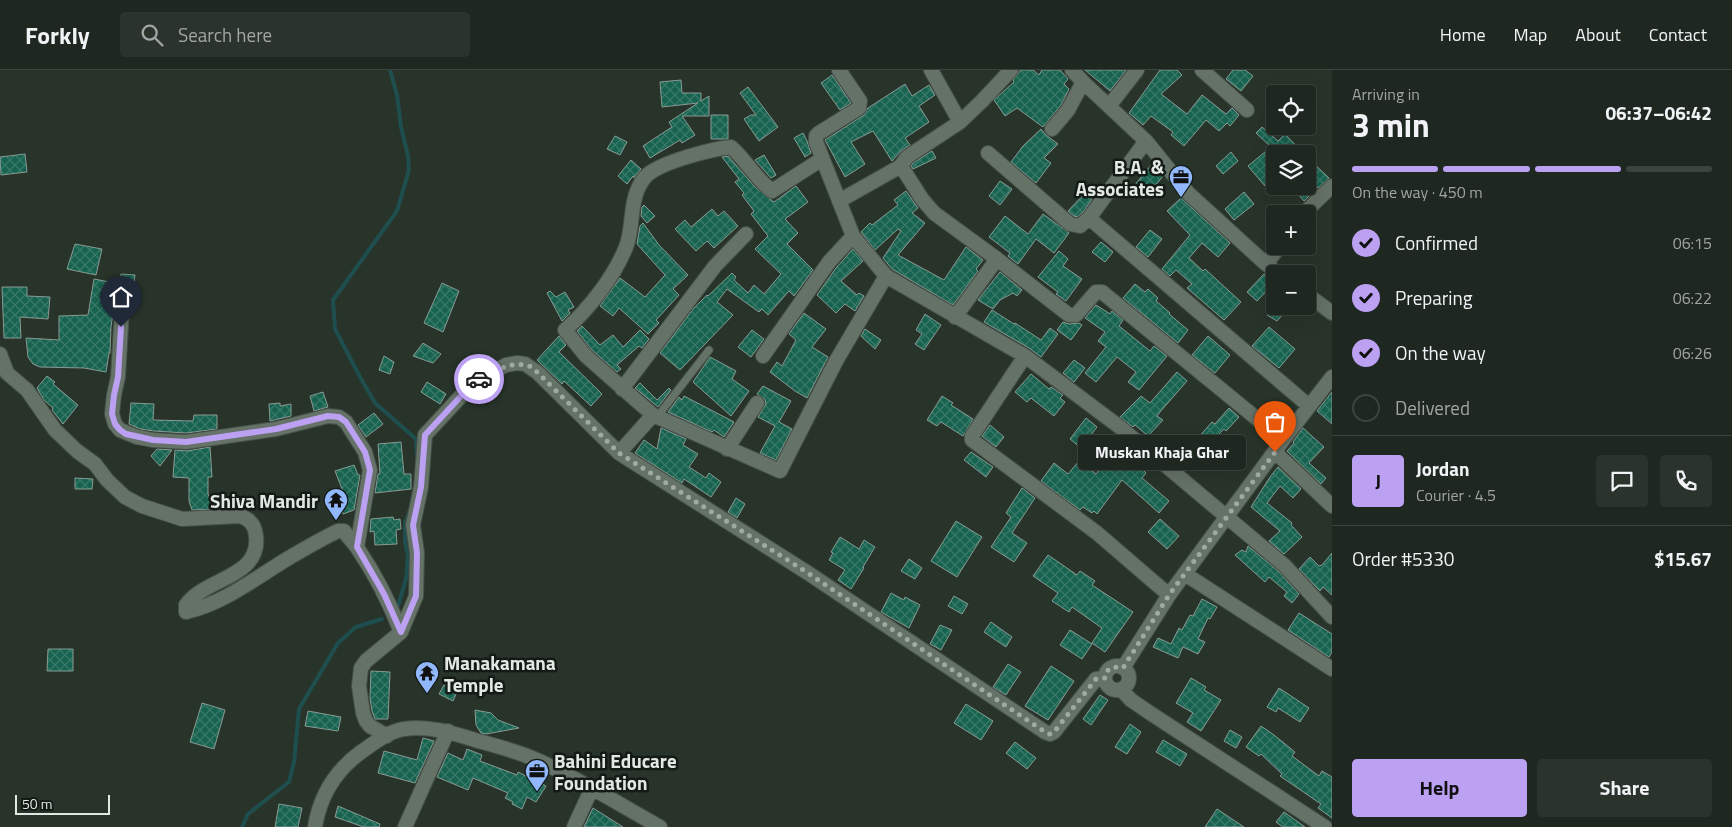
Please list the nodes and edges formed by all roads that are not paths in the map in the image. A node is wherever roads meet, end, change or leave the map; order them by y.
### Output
1 (840, 70) edge
2 (931, 70) edge
3 (1011, 70) edge
4 (1072, 70) edge
5 (1137, 70) edge
6 (1202, 70) edge
7 (1083, 82) junction
8 (1109, 106) junction
9 (1247, 110) dead end
10 (960, 122) junction
11 (1052, 129) dead end
12 (1146, 141) junction
13 (988, 154) dead end
14 (822, 159) junction
15 (901, 166) junction
16 (1332, 186) edge
17 (839, 201) junction
18 (1312, 205) edge
19 (1089, 218) junction
20 (746, 234) dead end
21 (853, 236) junction
22 (1273, 255) edge
23 (997, 259) junction
24 (1266, 264) joint
25 (886, 276) junction
26 (1316, 301) edge
27 (122, 310) dead end
28 (1332, 313) edge
29 (955, 317) junction
30 (709, 350) dead end
31 (0, 354) edge
32 (763, 356) dead end
33 (1025, 356) junction
34 (1330, 385) edge
35 (622, 389) junction
36 (757, 403) dead end
37 (1309, 406) junction
38 (655, 416) junction
39 (1279, 446) junction
40 (727, 449) junction
41 (619, 453) junction
42 (1332, 506) edge
43 (1227, 518) junction
44 (357, 547) junction
45 (1185, 574) junction
46 (1169, 595) junction
47 (1332, 617) edge
48 (401, 632) junction
49 (1123, 668) junction
50 (1332, 669) edge
51 (1105, 678) junction
52 (1121, 688) junction
53 (448, 731) junction
54 (387, 736) junction
55 (592, 788) junction
56 (315, 827) edge
57 (405, 827) edge
58 (574, 827) edge
59 (660, 827) edge
60 (1325, 827) edge

1 - 14 street
2 - 10 street
3 - 10 street
4 - 7 street
5 - 8 street
6 - 9 street
7 - 8 street
7 - 11 street
8 - 12 street
10 - 15 street
12 - 19 street
12 - 24 street
13 - 19 street
14 - 17 street
14 - 35 street
15 - 17 street
15 - 23 street
16 - 18 street
17 - 21 street
19 - 37 street
20 - 35 street
21 - 25 street
21 - 32 street
22 - 24 street
23 - 29 street
23 - 39 street
25 - 29 street
25 - 40 street
26 - 28 street
27 - 44 street
29 - 33 street
30 - 38 lane
31 - 44 street
33 - 43 street
33 - 46 street
34 - 37 street
35 - 38 street
36 - 40 street
37 - 39 street
38 - 40 street
38 - 41 street
39 - 42 street
39 - 43 street
41 - 48 street
41 - 51 street
43 - 45 street
43 - 47 street
44 - 48 street
45 - 46 street
45 - 50 street
46 - 49 street
48 - 54 street
49 - 51 street
49 - 52 street
51 - 52 street
52 - 60 street
53 - 54 street
53 - 55 street
53 - 57 street
54 - 56 street
55 - 58 street
55 - 59 street

